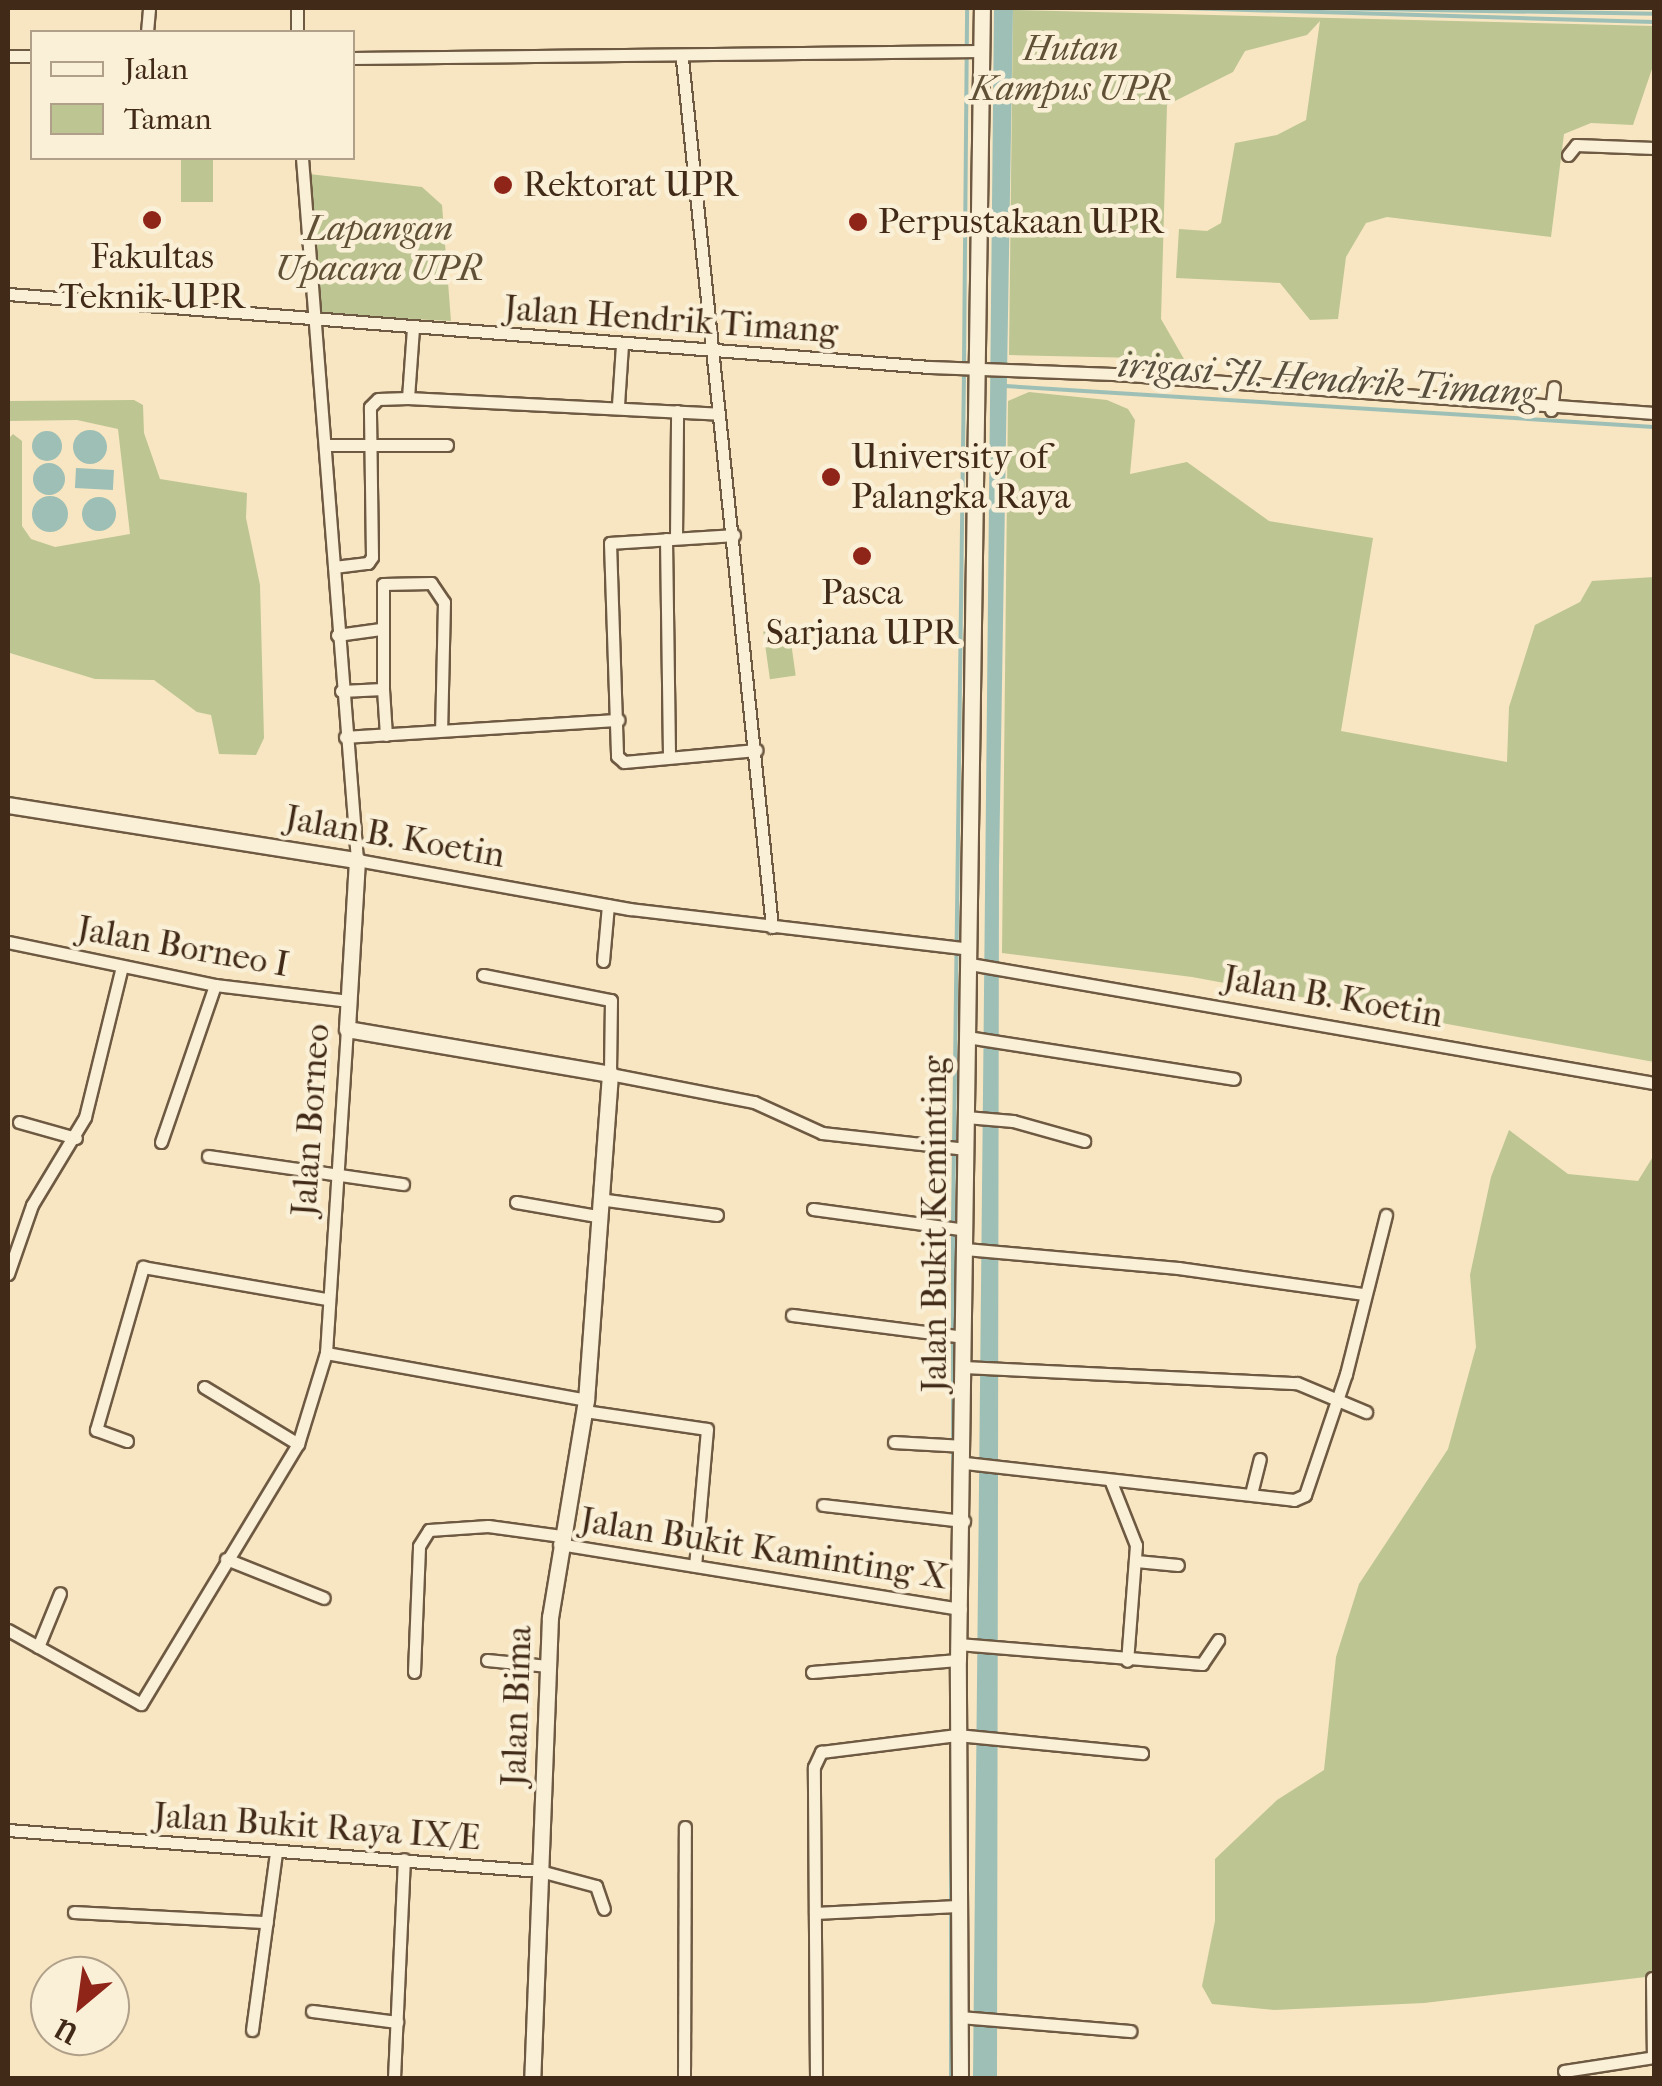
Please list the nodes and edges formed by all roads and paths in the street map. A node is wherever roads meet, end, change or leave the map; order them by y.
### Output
1 (982, 8) edge
2 (980, 51) junction
3 (355, 58) edge
4 (682, 60) junction
5 (1654, 148) edge
6 (1568, 155) dead end
7 (302, 160) edge
8 (8, 294) edge
9 (315, 319) junction
10 (413, 328) junction
11 (622, 344) junction
12 (711, 349) junction
13 (978, 369) junction
14 (1554, 387) dead end
15 (408, 398) junction
16 (618, 405) junction
17 (677, 410) junction
18 (1551, 410) junction
19 (1654, 413) edge
20 (719, 414) junction
21 (368, 443) junction
22 (324, 445) junction
23 (447, 445) dead end
24 (734, 535) junction
25 (671, 539) junction
26 (334, 567) junction
27 (381, 629) junction
28 (338, 634) junction
29 (383, 689) junction
30 (341, 691) junction
31 (618, 720) junction
32 (442, 730) junction
33 (386, 735) junction
34 (345, 737) junction
35 (756, 750) junction
36 (668, 756) junction
37 (8, 805) edge
38 (357, 860) junction
39 (608, 905) junction
40 (772, 926) junction
41 (8, 942) edge
42 (975, 960) junction
43 (603, 961) dead end
44 (122, 966) junction
45 (483, 975) dead end
46 (215, 985) junction
47 (349, 1002) junction
48 (347, 1029) junction
49 (975, 1038) junction
50 (610, 1074) junction
51 (1234, 1079) dead end
52 (1654, 1083) edge
53 (966, 1116) junction
54 (19, 1122) dead end
55 (76, 1138) junction
56 (1084, 1141) dead end
57 (161, 1142) dead end
58 (966, 1149) junction
59 (208, 1156) dead end
60 (338, 1176) junction
61 (402, 1184) dead end
62 (599, 1199) junction
63 (516, 1202) dead end
64 (813, 1209) dead end
65 (717, 1215) dead end
66 (1386, 1215) dead end
67 (598, 1216) junction
68 (966, 1230) junction
69 (973, 1250) junction
70 (8, 1274) edge
71 (1362, 1294) junction
72 (328, 1299) junction
73 (792, 1315) dead end
74 (963, 1337) junction
75 (326, 1353) junction
76 (972, 1367) junction
77 (204, 1387) dead end
78 (1334, 1398) junction
79 (585, 1405) junction
80 (1366, 1412) dead end
81 (127, 1441) dead end
82 (894, 1442) dead end
83 (298, 1444) junction
84 (963, 1446) junction
85 (1260, 1459) dead end
86 (971, 1464) junction
87 (1111, 1482) junction
88 (1251, 1494) junction
89 (823, 1506) dead end
90 (964, 1521) junction
91 (560, 1540) junction
92 (226, 1559) junction
93 (1136, 1561) junction
94 (695, 1565) junction
95 (1178, 1565) dead end
96 (60, 1593) dead end
97 (324, 1598) dead end
98 (961, 1609) junction
99 (8, 1630) edge
100 (1218, 1640) dead end
101 (38, 1647) junction
102 (958, 1652) junction
103 (487, 1660) dead end
104 (1127, 1660) junction
105 (548, 1666) junction
106 (414, 1672) dead end
107 (812, 1672) dead end
108 (958, 1735) junction
109 (1142, 1753) dead end
110 (684, 1827) dead end
111 (8, 1830) edge
112 (276, 1852) junction
113 (404, 1859) junction
114 (540, 1871) junction
115 (958, 1906) junction
116 (604, 1909) dead end
117 (74, 1912) dead end
118 (815, 1914) junction
119 (267, 1922) junction
120 (1652, 1978) edge
121 (312, 2012) dead end
122 (966, 2018) junction
123 (396, 2022) junction
124 (252, 2030) dead end
125 (1130, 2031) dead end
126 (1654, 2057) edge
127 (1564, 2072) dead end
128 (394, 2078) edge
129 (532, 2078) edge
130 (684, 2078) edge
131 (816, 2078) edge
132 (960, 2078) edge

1 - 2 main road, Jalan Bukit Keminting
2 - 4 street
2 - 13 main road, Jalan Bukit Keminting
3 - 4 street
4 - 12 street
5 - 6 street
7 - 9 street
8 - 9 street, Jalan Hendrik Timang
9 - 10 street, Jalan Hendrik Timang
9 - 22 street
10 - 11 street, Jalan Hendrik Timang
10 - 15 street
11 - 12 street, Jalan Hendrik Timang
11 - 16 street
12 - 13 street, Jalan Hendrik Timang
12 - 20 street
13 - 18 street, Jalan Hendrik Timang
13 - 42 main road, Jalan Bukit Keminting
14 - 18 street
15 - 16 street
15 - 21 street
16 - 17 street
17 - 20 street
17 - 25 street
18 - 19 street
20 - 24 street
21 - 22 street
21 - 23 street
21 - 26 street
22 - 26 street
24 - 25 street
24 - 35 street
25 - 31 street
25 - 36 street
26 - 28 street
27 - 28 street
27 - 29 street
27 - 32 street
28 - 30 street
29 - 30 street
29 - 33 street
30 - 34 street
31 - 32 street
31 - 36 street
32 - 33 street
33 - 34 street
34 - 38 street
35 - 36 street
35 - 40 street
37 - 38 main road, Jalan B. Koetin
38 - 39 street, Jalan B. Koetin
38 - 47 main road, Jalan Borneo
39 - 40 street, Jalan B. Koetin
39 - 43 street
40 - 42 street, Jalan B. Koetin
41 - 44 street, Jalan Borneo I
42 - 49 main road, Jalan Bukit Keminting
42 - 52 street, Jalan B. Koetin
44 - 46 street, Jalan Borneo I
44 - 55 street
45 - 50 street
46 - 47 street, Jalan Borneo I
46 - 57 street
47 - 48 main road, Jalan Borneo
48 - 50 main road
48 - 60 street, Jalan Borneo
49 - 51 street
49 - 53 main road, Jalan Bukit Keminting
50 - 58 street
50 - 62 main road, Jalan Bima
53 - 56 street
53 - 58 main road, Jalan Bukit Keminting
54 - 55 street
55 - 70 street
58 - 68 main road, Jalan Bukit Keminting
59 - 60 street
60 - 61 street
60 - 72 street, Jalan Borneo
62 - 65 street
62 - 67 main road, Jalan Bima
63 - 67 street
64 - 68 street
66 - 71 street
67 - 79 main road, Jalan Bima
68 - 69 main road, Jalan Bukit Keminting
69 - 71 street
69 - 74 main road, Jalan Bukit Keminting
71 - 78 street
72 - 75 street, Jalan Borneo
72 - 81 street
73 - 74 street
74 - 76 main road, Jalan Bukit Keminting
75 - 79 street
75 - 83 street, Jalan Borneo
76 - 78 street
76 - 84 main road, Jalan Bukit Keminting
77 - 83 street
78 - 80 street
78 - 88 street
79 - 91 main road, Jalan Bima
79 - 94 street
82 - 84 street
83 - 92 street, Jalan Borneo
84 - 86 main road, Jalan Bukit Keminting
85 - 88 street
86 - 87 street
86 - 90 main road, Jalan Bukit Keminting
87 - 88 street
87 - 93 street
89 - 90 street
90 - 98 main road, Jalan Bukit Keminting
91 - 94 street, Jalan Bukit Kaminting X
91 - 105 main road, Jalan Bima
91 - 106 street, Jalan Bukit Kaminting X
92 - 97 street
92 - 101 street, Jalan Borneo
93 - 95 street
93 - 104 street
94 - 98 street, Jalan Bukit Kaminting X
96 - 101 street
98 - 102 main road, Jalan Bukit Keminting
99 - 101 street
100 - 104 street
102 - 104 street
102 - 107 street
102 - 108 main road, Jalan Bukit Keminting
103 - 105 street
105 - 114 main road, Jalan Bima
108 - 109 street
108 - 115 main road, Jalan Bukit Keminting
108 - 118 street
110 - 130 street
111 - 112 street, Jalan Bukit Raya IX/E
112 - 113 street, Jalan Bukit Raya IX/E
112 - 119 street
113 - 114 street, Jalan Bukit Raya IX/E
113 - 123 street
114 - 116 street, Jalan Bukit Raya IX/E
114 - 129 main road, Jalan Bima
115 - 118 street
115 - 122 main road, Jalan Bukit Keminting
117 - 119 street
118 - 131 street
119 - 124 street
120 - 126 street
121 - 123 street
122 - 125 street
122 - 132 main road, Jalan Bukit Keminting
123 - 128 street
126 - 127 street

